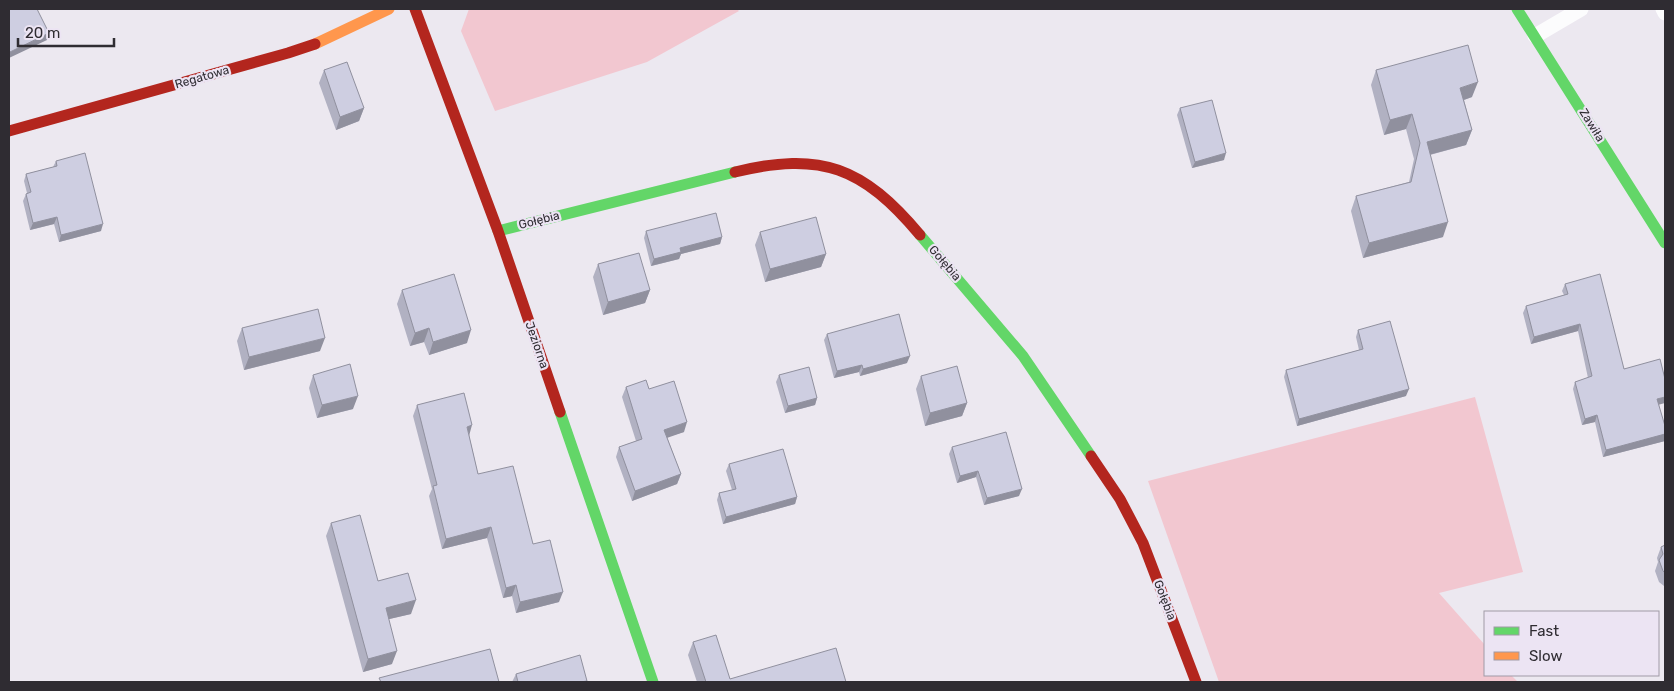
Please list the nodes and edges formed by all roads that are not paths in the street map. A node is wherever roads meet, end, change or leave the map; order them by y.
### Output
1 (389, 9) edge
2 (415, 9) edge
3 (1517, 9) edge
4 (1581, 9) edge
5 (1663, 9) edge
6 (1665, 13) edge
7 (1536, 36) junction
8 (9, 131) edge
9 (498, 231) junction
10 (1665, 243) edge
11 (654, 682) edge
12 (1196, 682) edge

1 - 8 street, Regatowa
2 - 9 street, Jeziorna
3 - 7 street, Zawiła
4 - 7 lane
5 - 6 lane
7 - 10 street, Zawiła
9 - 11 street, Jeziorna
9 - 12 street, Gołębia

